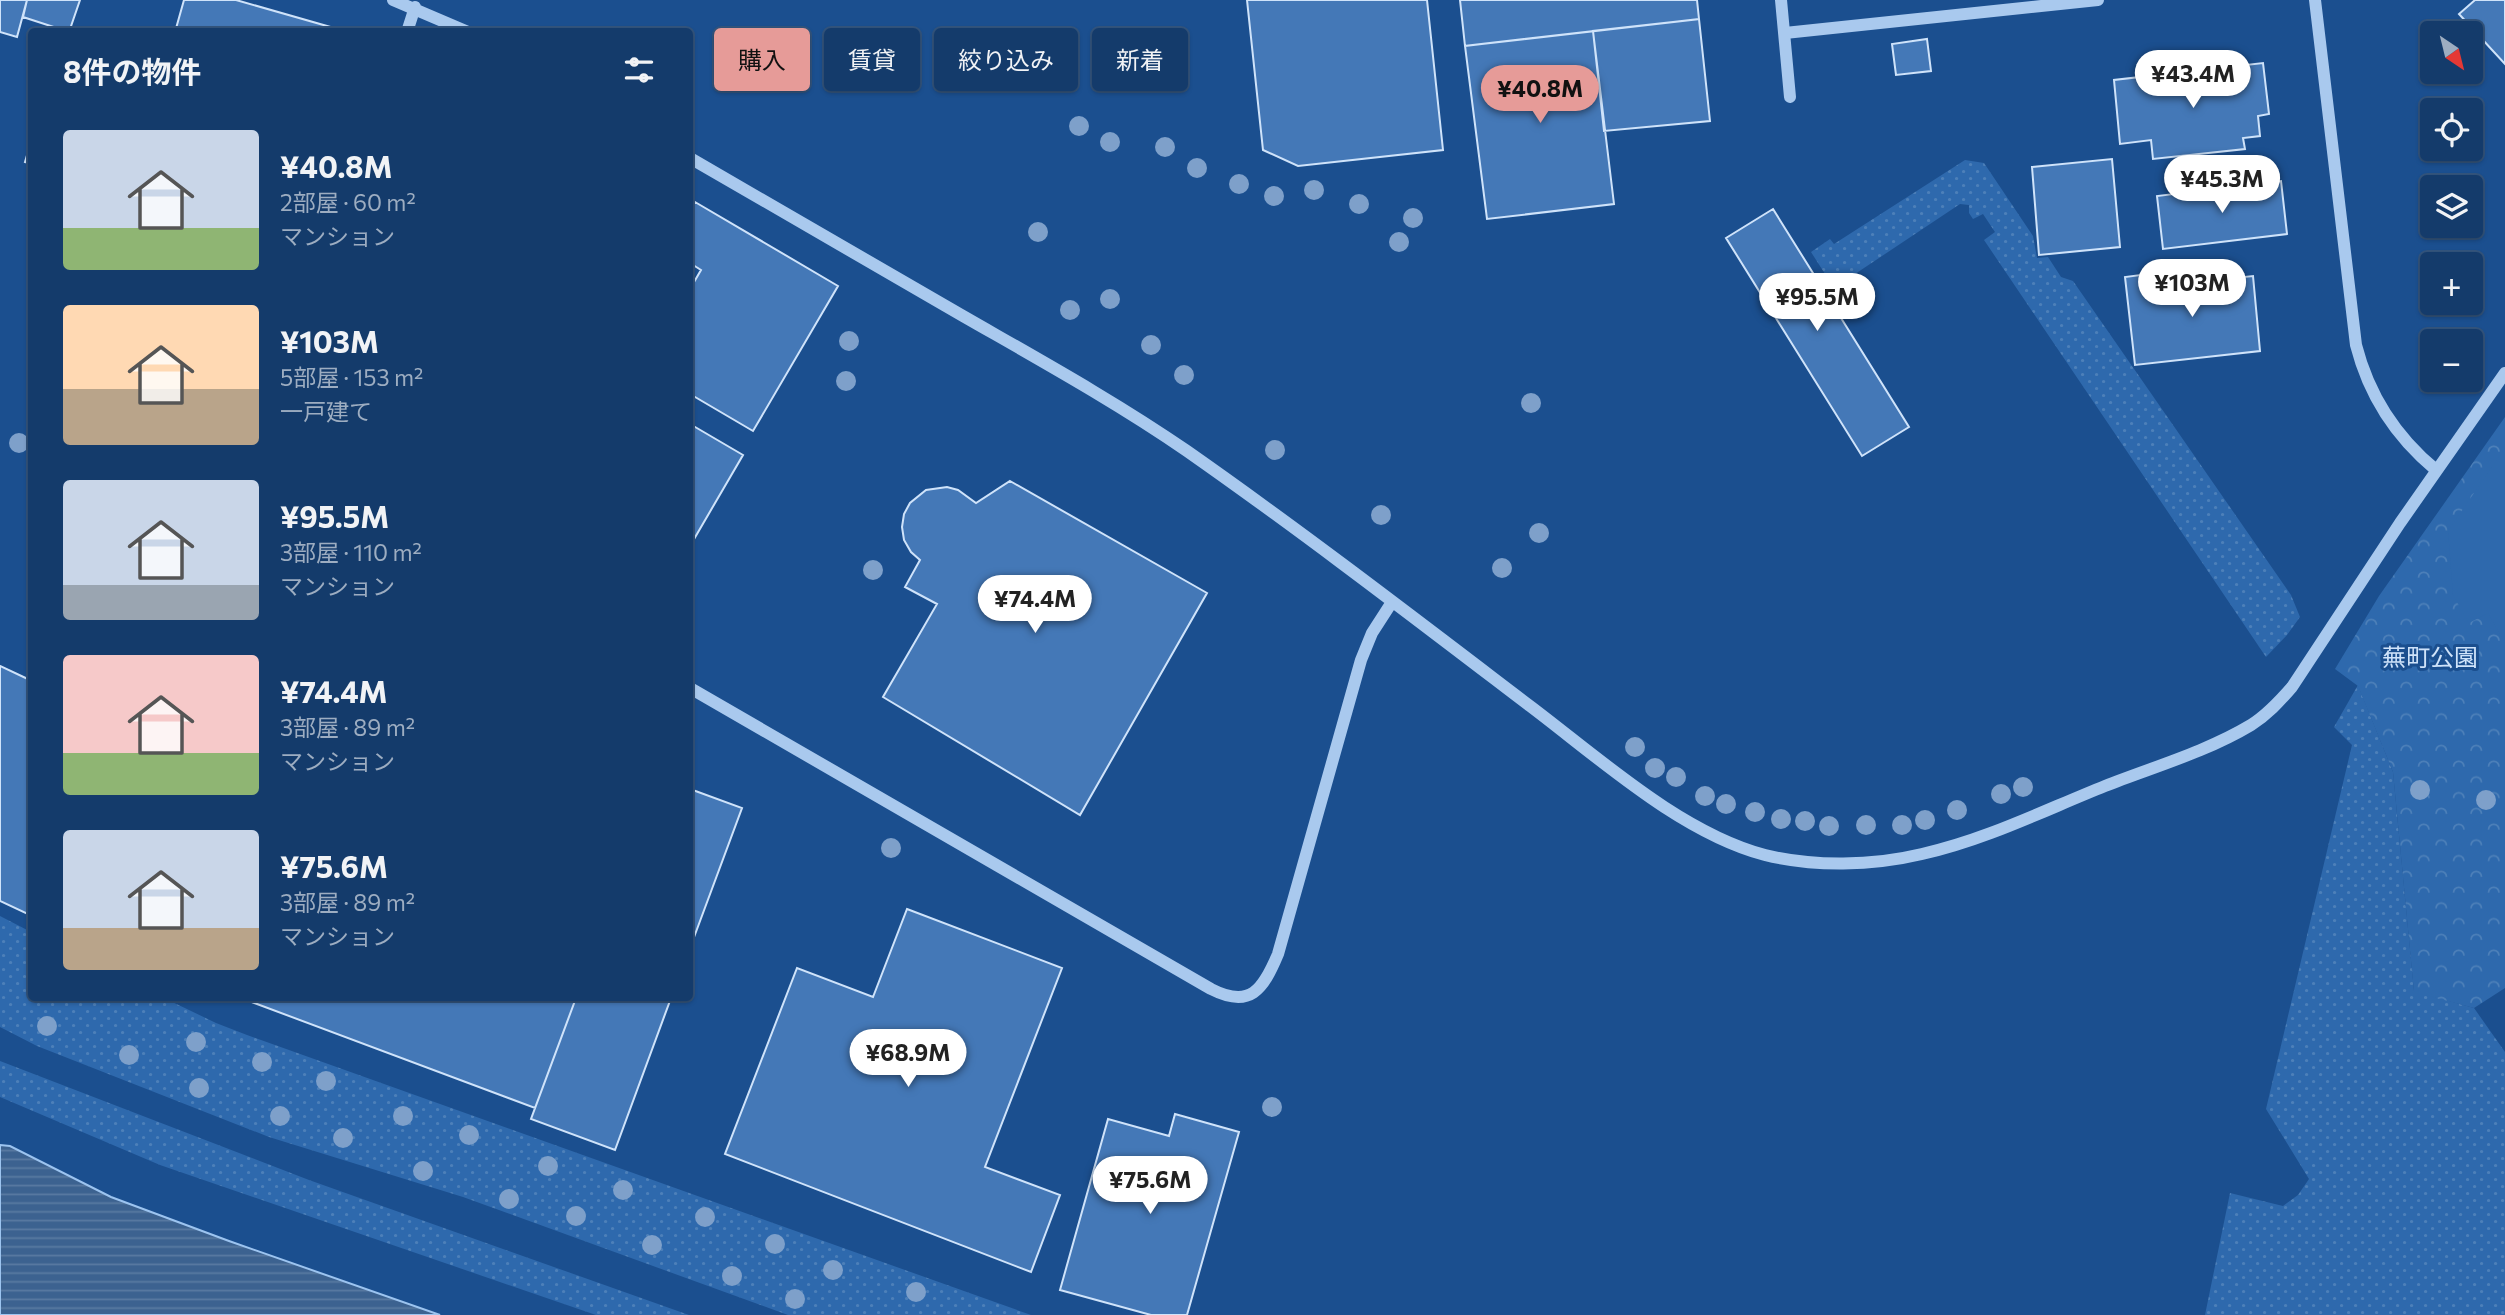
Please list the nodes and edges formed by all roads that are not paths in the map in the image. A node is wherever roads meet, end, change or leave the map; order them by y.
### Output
1 (393, 0) edge
2 (1781, 0) edge
3 (2098, 0) edge
4 (2315, 0) edge
5 (415, 7) junction
6 (408, 28) edge
7 (460, 28) edge
8 (1785, 33) junction
9 (1790, 97) dead end
10 (693, 160) edge
11 (2505, 373) edge
12 (2436, 470) junction
13 (1392, 601) junction
14 (693, 690) edge

1 - 5 street
2 - 8 street
3 - 8 street
4 - 12 street
5 - 6 street
5 - 7 street
8 - 9 street
10 - 13 street
11 - 12 street
12 - 13 street
13 - 14 street

